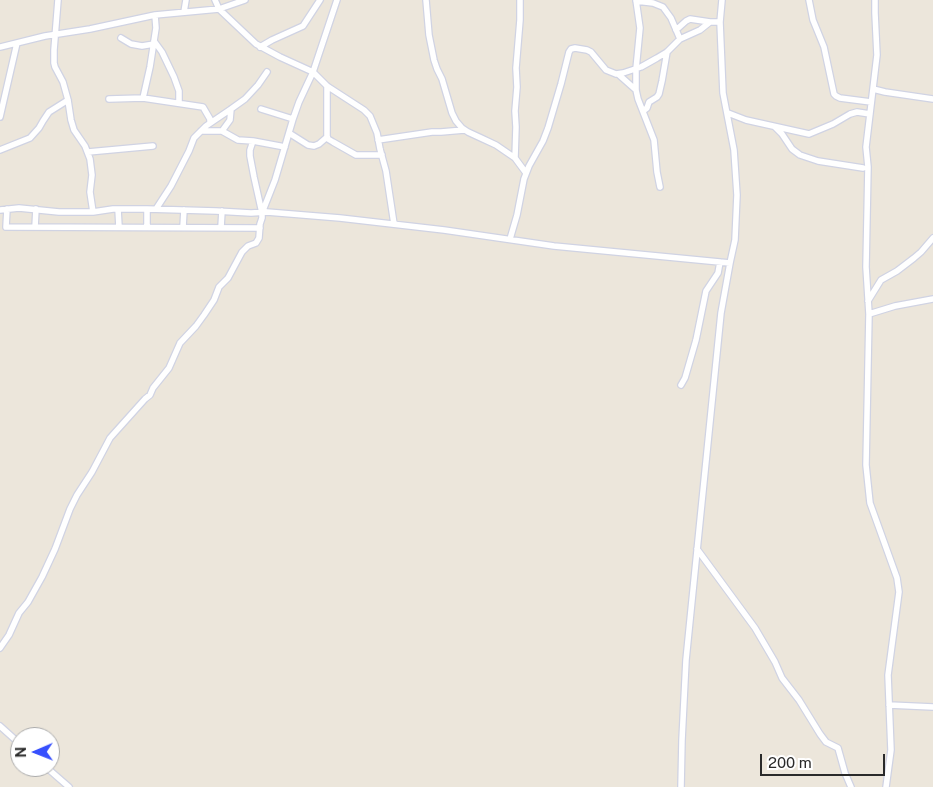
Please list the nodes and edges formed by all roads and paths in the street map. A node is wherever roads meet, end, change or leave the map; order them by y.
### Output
1 (58, 0) edge
2 (186, 0) edge
3 (215, 0) edge
4 (245, 0) edge
5 (320, 0) edge
6 (341, 0) edge
7 (426, 0) edge
8 (520, 0) edge
9 (722, 0) edge
10 (809, 0) edge
11 (875, 0) edge
12 (636, 1) edge
13 (336, 2) edge
14 (219, 10) junction
15 (184, 12) junction
16 (155, 15) junction
17 (710, 22) junction
18 (720, 22) junction
19 (676, 30) junction
20 (55, 35) junction
21 (121, 38) dead end
22 (680, 39) junction
23 (17, 43) junction
24 (154, 43) junction
25 (0, 47) edge
26 (260, 47) junction
27 (667, 52) junction
28 (636, 69) junction
29 (266, 72) dead end
30 (313, 72) junction
31 (616, 74) junction
32 (327, 86) junction
33 (873, 89) junction
34 (636, 90) junction
35 (143, 98) junction
36 (933, 98) edge
37 (109, 99) dead end
38 (68, 100) junction
39 (871, 102) junction
40 (179, 103) junction
41 (261, 109) dead end
42 (231, 110) junction
43 (643, 111) junction
44 (728, 113) junction
45 (870, 114) junction
46 (0, 117) edge
47 (293, 119) junction
48 (210, 123) junction
49 (775, 126) junction
50 (464, 130) junction
51 (201, 131) junction
52 (222, 131) junction
53 (289, 133) junction
54 (327, 137) junction
55 (378, 140) junction
56 (253, 141) junction
57 (153, 146) dead end
58 (285, 147) junction
59 (0, 150) edge
60 (88, 152) junction
61 (382, 156) junction
62 (515, 158) junction
63 (863, 168) dead end
64 (526, 173) junction
65 (660, 187) dead end
66 (3, 209) edge
67 (36, 209) junction
68 (118, 209) junction
69 (147, 209) junction
70 (156, 209) junction
71 (184, 210) junction
72 (222, 211) junction
73 (93, 212) junction
74 (251, 213) junction
75 (262, 213) junction
76 (394, 224) junction
77 (35, 227) junction
78 (119, 227) junction
79 (147, 227) junction
80 (183, 227) junction
81 (221, 227) junction
82 (249, 227) junction
83 (260, 228) junction
84 (933, 238) edge
85 (510, 239) junction
86 (720, 262) junction
87 (730, 263) junction
88 (933, 298) edge
89 (868, 301) junction
90 (870, 314) junction
91 (681, 386) dead end
92 (698, 549) junction
93 (0, 648) edge
94 (889, 705) junction
95 (933, 707) edge
96 (0, 726) edge
97 (10, 735) edge
98 (58, 777) edge
99 (69, 787) edge
100 (681, 787) edge
101 (851, 787) edge
102 (886, 787) edge

1 - 20 street
2 - 15 street
3 - 14 street
4 - 14 street
5 - 26 street
6 - 13 street
7 - 50 street
8 - 62 street
9 - 18 street
10 - 39 street
11 - 33 street
12 - 19 street
12 - 28 street
13 - 30 street
14 - 15 street
14 - 26 street
15 - 16 street
16 - 20 street
16 - 24 street
17 - 18 street
17 - 19 street
17 - 22 street
18 - 44 street
19 - 22 street
20 - 23 street
20 - 38 street
21 - 24 street
22 - 27 street
23 - 25 street
23 - 46 street
24 - 35 street
24 - 40 street
26 - 30 street
27 - 28 street
27 - 43 street
28 - 31 street
28 - 34 street
29 - 42 street
30 - 32 street
30 - 47 street
31 - 34 street
31 - 64 street
32 - 54 street
32 - 55 street
33 - 36 street
33 - 39 street
34 - 43 street
35 - 37 street
35 - 40 street
38 - 59 street
38 - 60 street
39 - 45 street
40 - 48 street
41 - 47 street
42 - 48 street
42 - 52 street
43 - 65 street
44 - 49 street
44 - 87 street
45 - 49 street
45 - 89 street
47 - 53 street
48 - 51 street
49 - 63 street
50 - 55 street
50 - 62 street
51 - 52 street
51 - 70 street
52 - 56 street
53 - 54 street
53 - 58 street
54 - 61 street
55 - 61 street
56 - 58 street
56 - 75 street
57 - 60 street
58 - 75 street
60 - 73 street
61 - 76 street
62 - 64 street
64 - 85 street
66 - 67 street
66 - 77 street
67 - 73 street
67 - 77 street
68 - 69 street
68 - 73 street
68 - 78 street
69 - 70 street
69 - 79 street
70 - 71 street
71 - 72 street
71 - 80 street
72 - 74 street
72 - 81 street
74 - 75 street
74 - 82 street
75 - 76 street
75 - 83 street
76 - 85 street
77 - 78 street
78 - 79 street
79 - 80 street
80 - 81 street
81 - 82 street
82 - 83 street
83 - 93 street
84 - 89 street
85 - 86 street
86 - 87 street
86 - 91 street
87 - 92 street
88 - 90 street
89 - 90 street
90 - 94 street
92 - 100 street
92 - 101 street
94 - 95 street
94 - 102 street
96 - 97 street
98 - 99 street

